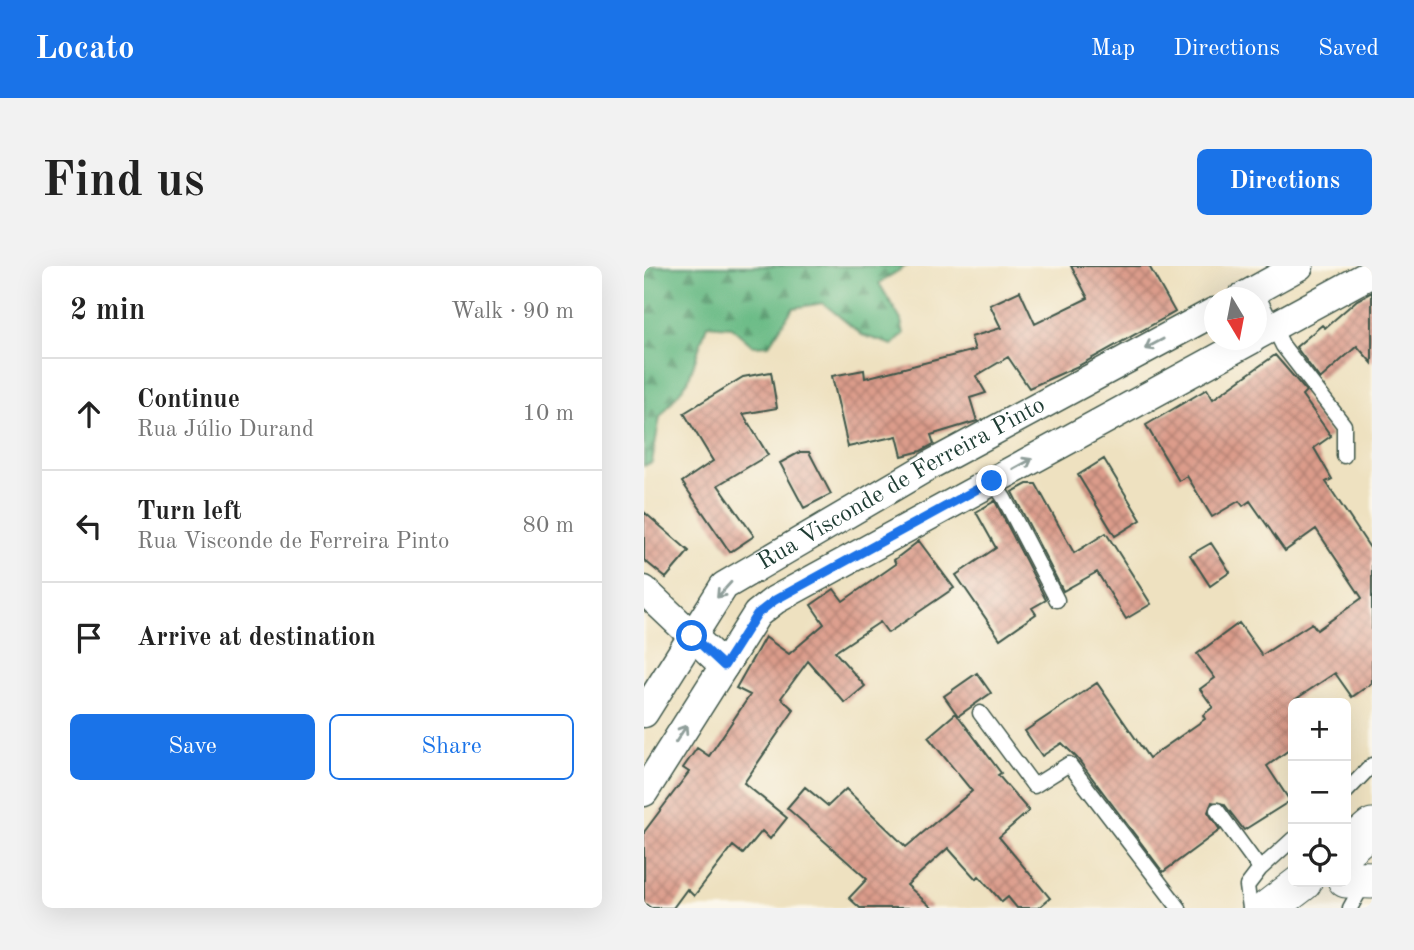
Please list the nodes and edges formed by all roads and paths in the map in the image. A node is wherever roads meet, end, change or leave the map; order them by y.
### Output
1 (1299, 266) edge
2 (1372, 273) edge
3 (1261, 287) edge
4 (1204, 317) edge
5 (1267, 330) edge
6 (1267, 338) edge
7 (1231, 350) edge
8 (1344, 456) dead end
9 (932, 464) junction
10 (992, 481) junction
11 (952, 503) junction
12 (644, 590) edge
13 (1057, 600) dead end
14 (692, 636) junction
15 (724, 666) junction
16 (644, 713) edge
17 (980, 713) dead end
18 (1372, 765) edge
19 (1351, 787) edge
20 (644, 792) edge
21 (1217, 810) dead end
22 (1372, 827) edge
23 (1288, 844) edge
24 (1351, 845) edge
25 (1260, 869) junction
26 (1296, 887) edge
27 (1179, 908) edge
28 (1250, 908) edge
29 (1269, 908) edge

1 - 3 street
2 - 5 street, Rua Visconde de Ferreira Pinto
4 -> 9 street, Rua Visconde de Ferreira Pinto
6 - 8 lane
10 -> 7 street, Rua Visconde de Ferreira Pinto
9 - 11 street
9 -> 14 street, Rua Visconde de Ferreira Pinto
10 - 11 street, Rua Visconde de Ferreira Pinto
10 - 13 lane
11 - 15 street, Rua Visconde de Ferreira Pinto
12 - 14 street
14 - 15 street
14 - 16 street, Rua Visconde de Ferreira Pinto
20 -> 15 street, Rua Visconde de Ferreira Pinto
17 - 27 lane
18 - 19 lane
21 - 25 lane
22 - 24 street
23 - 25 lane
25 - 28 lane
26 - 29 street

